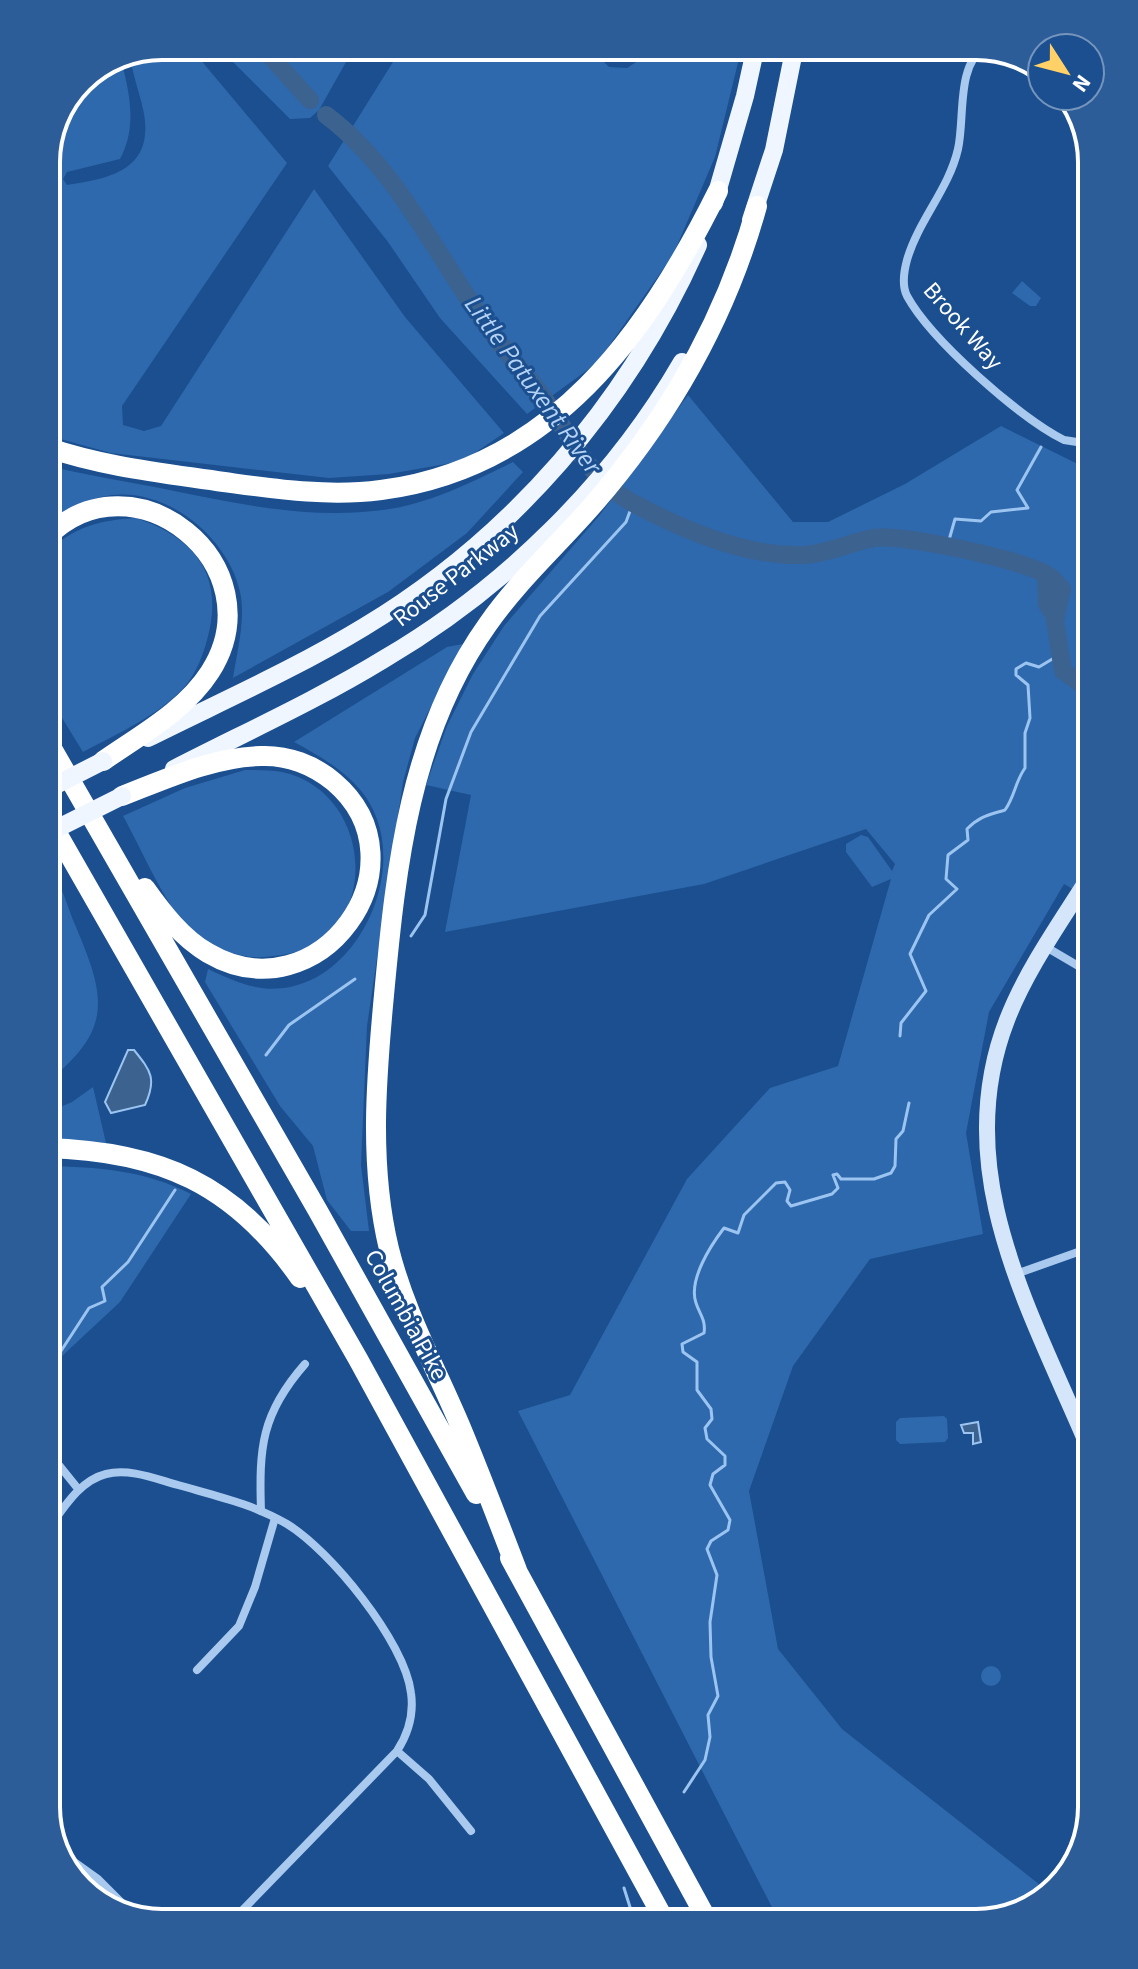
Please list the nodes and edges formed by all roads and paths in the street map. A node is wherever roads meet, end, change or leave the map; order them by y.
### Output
1 (752, 60) edge
2 (793, 60) edge
3 (973, 60) edge
4 (718, 191) junction
5 (757, 206) junction
6 (1078, 441) edge
7 (60, 450) edge
8 (624, 456) junction
9 (584, 505) junction
10 (60, 528) edge
11 (103, 761) junction
12 (60, 762) edge
13 (60, 783) edge
14 (122, 796) junction
15 (80, 798) junction
16 (60, 827) edge
17 (60, 838) edge
18 (1078, 895) edge
19 (1046, 947) junction
20 (1078, 966) edge
21 (60, 1149) edge
22 (1078, 1252) edge
23 (1016, 1274) junction
24 (358, 1359) junction
25 (305, 1364) dead end
26 (1078, 1422) edge
27 (60, 1466) edge
28 (79, 1490) junction
29 (261, 1511) junction
30 (60, 1514) edge
31 (275, 1518) junction
32 (517, 1570) junction
33 (197, 1670) dead end
34 (397, 1751) junction
35 (471, 1831) dead end
36 (77, 1864) edge
37 (119, 1900) edge
38 (244, 1909) edge
39 (658, 1909) edge
40 (701, 1909) edge

1 - 4 main road, Rouse Parkway
2 - 5 main road
3 - 6 street, Brook Way
4 - 7 highway
4 - 11 main road, Rouse Parkway
5 - 8 main road
5 - 8 highway
8 - 9 highway
9 - 14 main road, Rouse Parkway
9 - 32 highway
10 - 11 highway
11 - 13 main road, Rouse Parkway, bridge
12 - 15 highway, Columbia Pike
14 - 15 highway
14 - 16 main road, Rouse Parkway, bridge
15 - 32 highway, Columbia Pike
17 - 24 highway
18 - 19 main road
19 - 20 street
19 - 23 main road
21 - 24 highway
22 - 23 street
23 - 26 main road
24 - 39 highway
25 - 29 street
27 - 28 street
28 - 29 street
28 - 30 street
29 - 31 street
31 - 33 street
31 - 34 street
32 - 40 highway, Columbia Pike
34 - 35 street
34 - 38 street
36 - 37 street

